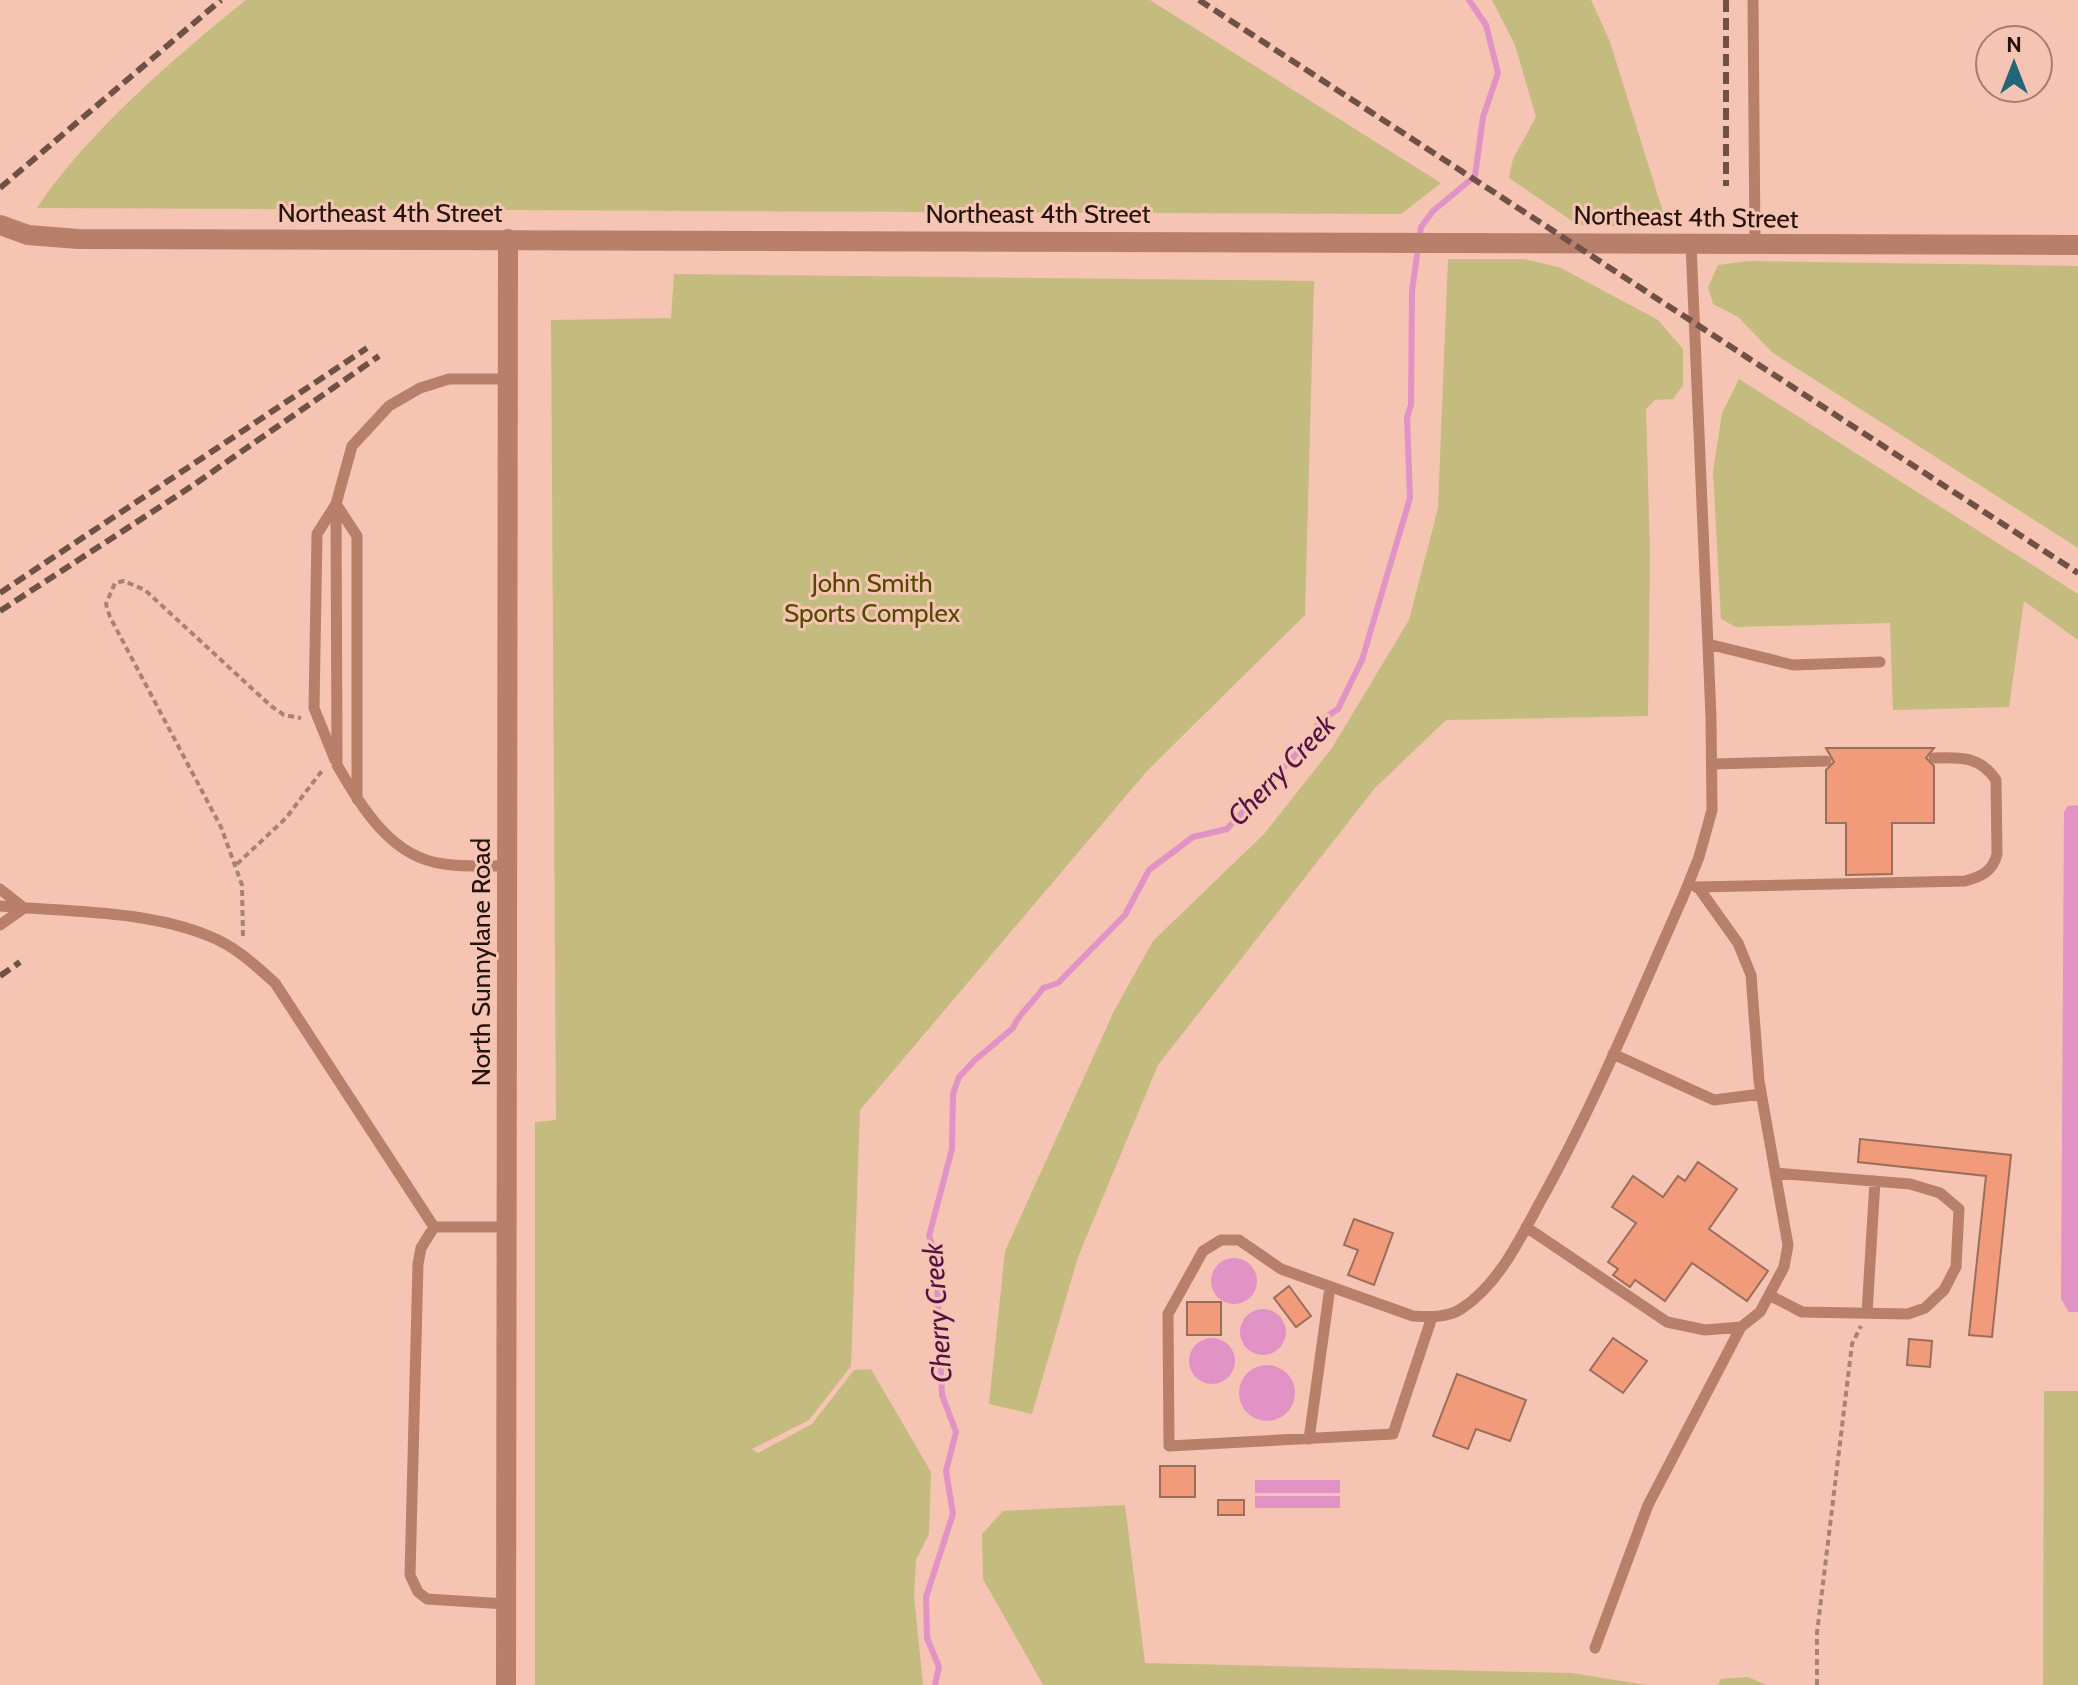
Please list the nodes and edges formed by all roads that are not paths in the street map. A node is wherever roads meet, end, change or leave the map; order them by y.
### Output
1 (1753, 0) edge
2 (0, 225) edge
3 (508, 239) junction
4 (1691, 244) junction
5 (1755, 244) junction
6 (2078, 245) edge
7 (508, 379) junction
8 (336, 504) junction
9 (1708, 644) junction
10 (1880, 662) dead end
11 (1934, 758) dead end
12 (335, 760) junction
13 (1826, 761) dead end
14 (1712, 764) junction
15 (357, 799) junction
16 (508, 866) junction
17 (1692, 887) junction
18 (0, 889) edge
19 (0, 906) edge
20 (24, 908) junction
21 (0, 925) edge
22 (1613, 1054) junction
23 (1761, 1094) junction
24 (1775, 1173) junction
25 (1875, 1181) junction
26 (434, 1227) junction
27 (507, 1227) junction
28 (1526, 1227) junction
29 (1330, 1287) junction
30 (1769, 1295) junction
31 (1867, 1313) junction
32 (1432, 1317) junction
33 (1741, 1327) junction
34 (1309, 1439) junction
35 (506, 1604) junction
36 (1595, 1648) dead end
37 (506, 1685) edge

1 - 5 lane
2 - 3 street, Northeast 4th Street
3 - 4 street, Northeast 4th Street
3 - 7 street, North Sunnylane Road
4 - 5 street, Northeast 4th Street
4 - 9 lane
5 - 6 street, Northeast 4th Street
7 - 8 lane
7 - 16 street, North Sunnylane Road
8 - 12 lane
8 - 12 lane
8 - 15 lane
9 - 10 lane
9 - 14 lane
11 - 17 lane
12 - 15 lane
13 - 14 lane
14 - 17 lane
15 - 16 lane
16 - 27 street, North Sunnylane Road
17 - 22 lane
17 - 23 lane
18 - 20 lane
19 - 20 lane
20 - 21 lane
20 - 26 lane
22 - 23 lane
22 - 28 lane
23 - 24 lane
24 - 25 lane
24 - 30 lane
25 - 31 lane
25 - 31 lane
26 - 27 lane
26 - 35 lane
27 - 35 street, North Sunnylane Road
28 - 32 lane
28 - 33 lane
29 - 32 lane
29 - 34 lane
29 - 34 lane
30 - 31 lane
30 - 33 lane
32 - 34 lane
33 - 36 lane
35 - 37 street, North Sunnylane Road

